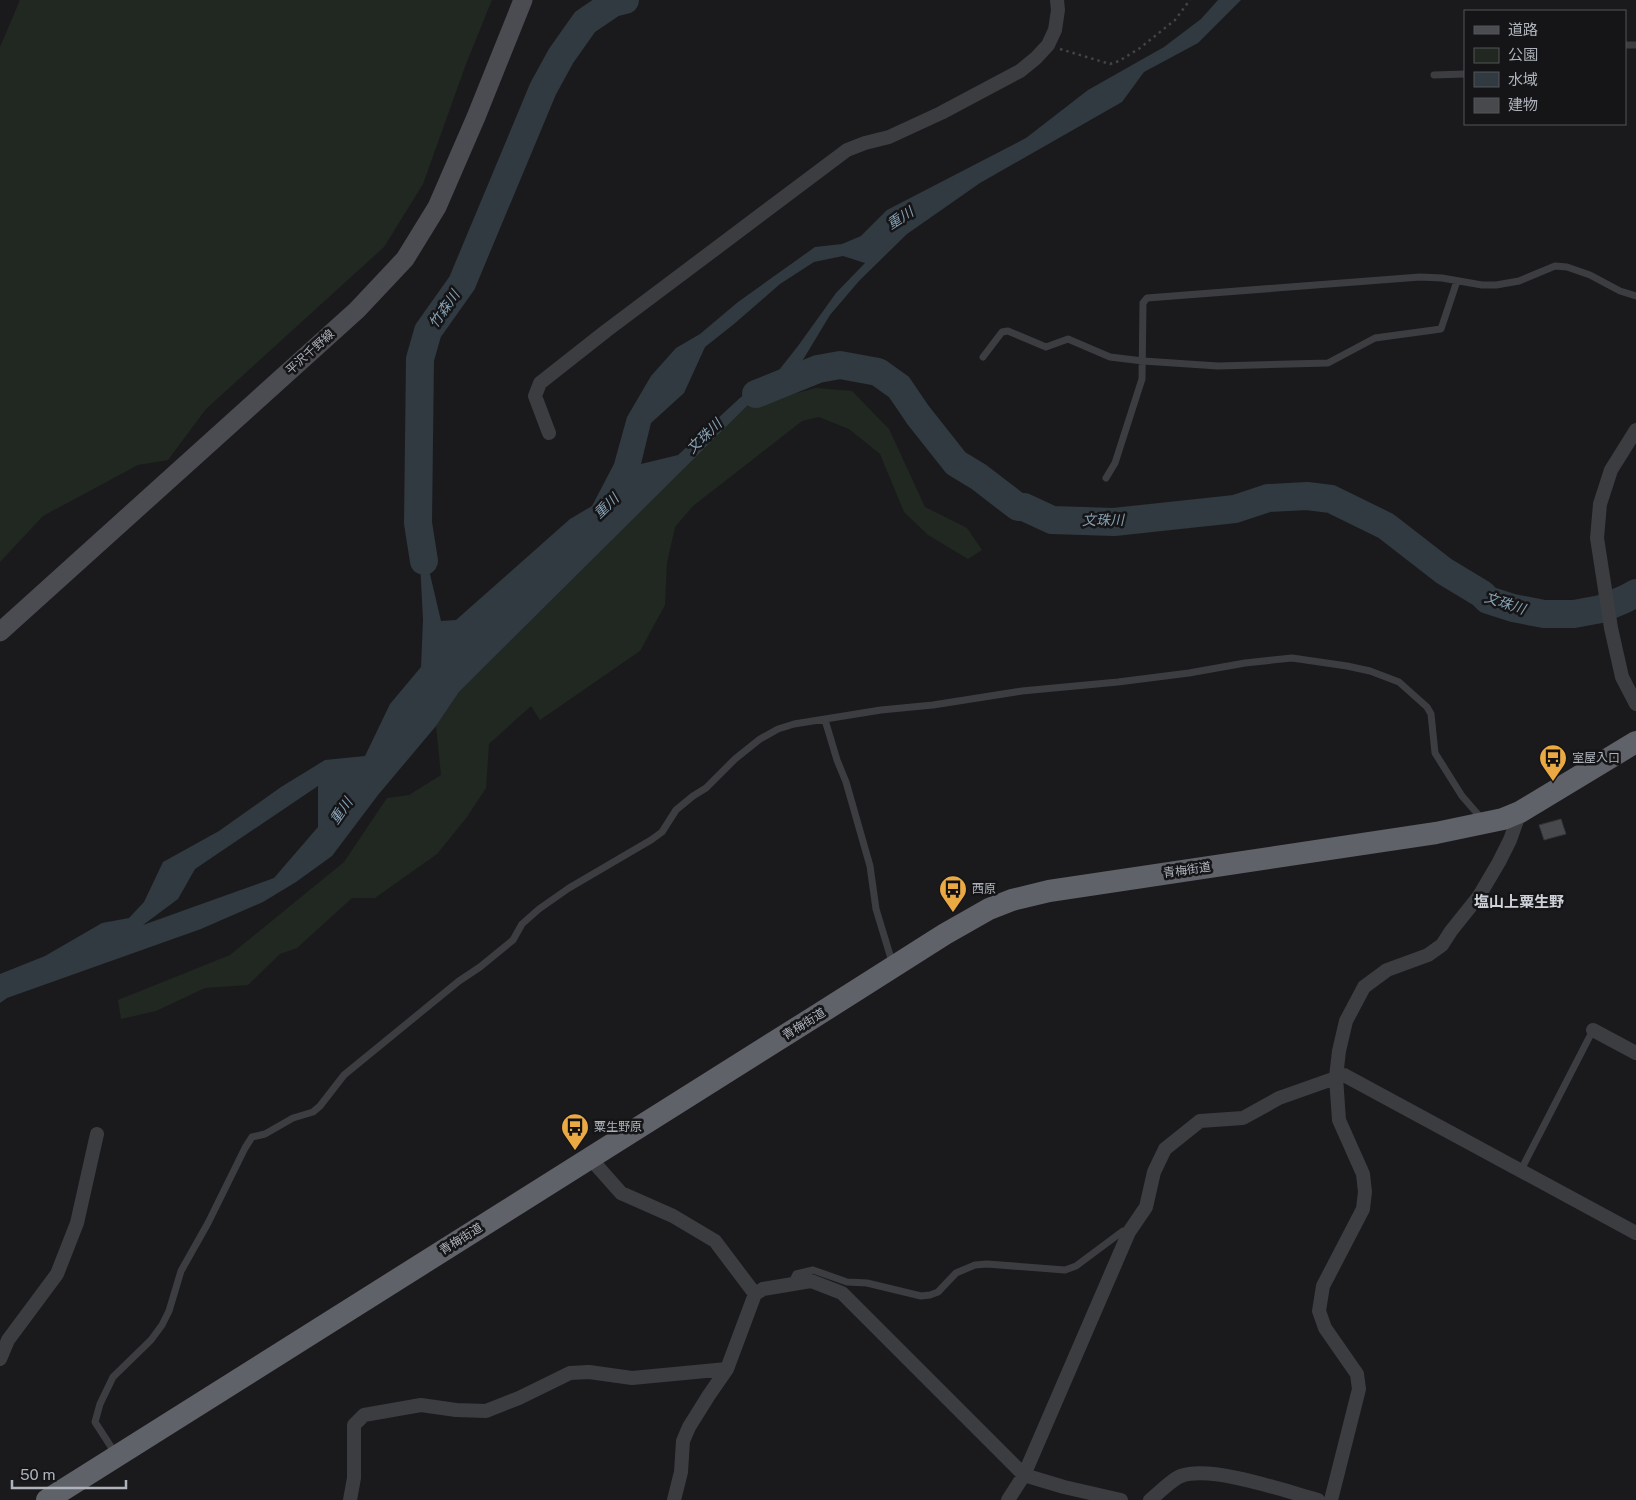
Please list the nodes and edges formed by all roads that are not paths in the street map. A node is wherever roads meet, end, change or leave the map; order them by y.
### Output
1 (523, 0) edge
2 (1057, 0) edge
3 (1464, 74) edge
4 (1434, 76) dead end
5 (1457, 281) junction
6 (1636, 296) edge
7 (983, 358) dead end
8 (1142, 362) junction
9 (1636, 430) edge
10 (549, 433) dead end
11 (1106, 478) dead end
12 (0, 632) edge
13 (1636, 704) edge
14 (825, 720) junction
15 (1636, 742) edge
16 (1520, 812) junction
17 (1486, 823) junction
18 (893, 966) junction
19 (1593, 1030) joint
20 (1636, 1053) edge
21 (1336, 1077) junction
22 (97, 1134) dead end
23 (590, 1158) junction
24 (1522, 1170) junction
25 (1129, 1232) junction
26 (1636, 1233) edge
27 (790, 1284) junction
28 (755, 1294) junction
29 (0, 1359) edge
30 (727, 1369) junction
31 (117, 1456) junction
32 (1024, 1475) junction
33 (47, 1500) edge
34 (350, 1500) edge
35 (674, 1500) edge
36 (1008, 1500) edge
37 (1120, 1500) edge
38 (1150, 1500) edge
39 (1318, 1500) edge
40 (1331, 1500) edge

1 - 12 main road, 平沢千野線
2 - 10 street
3 - 4 lane
5 - 6 lane
5 - 8 lane
5 - 8 lane
7 - 8 lane
8 - 11 lane
9 - 13 street
14 - 17 lane
14 - 18 lane
14 - 31 lane
15 - 16 highway, 青梅街道
16 - 17 highway, 青梅街道
16 - 21 street
17 - 18 highway, 青梅街道
18 - 23 highway, 青梅街道
19 - 20 street
19 - 24 lane
21 - 24 street
21 - 25 street
21 - 40 street
22 - 29 street
23 - 28 street
23 - 31 highway, 青梅街道
24 - 26 street
25 - 27 lane
25 - 32 street
27 - 28 street
27 - 32 street
28 - 30 street
30 - 34 street
30 - 35 street
31 - 33 highway, 青梅街道
32 - 36 street
32 - 37 street
38 - 39 street

